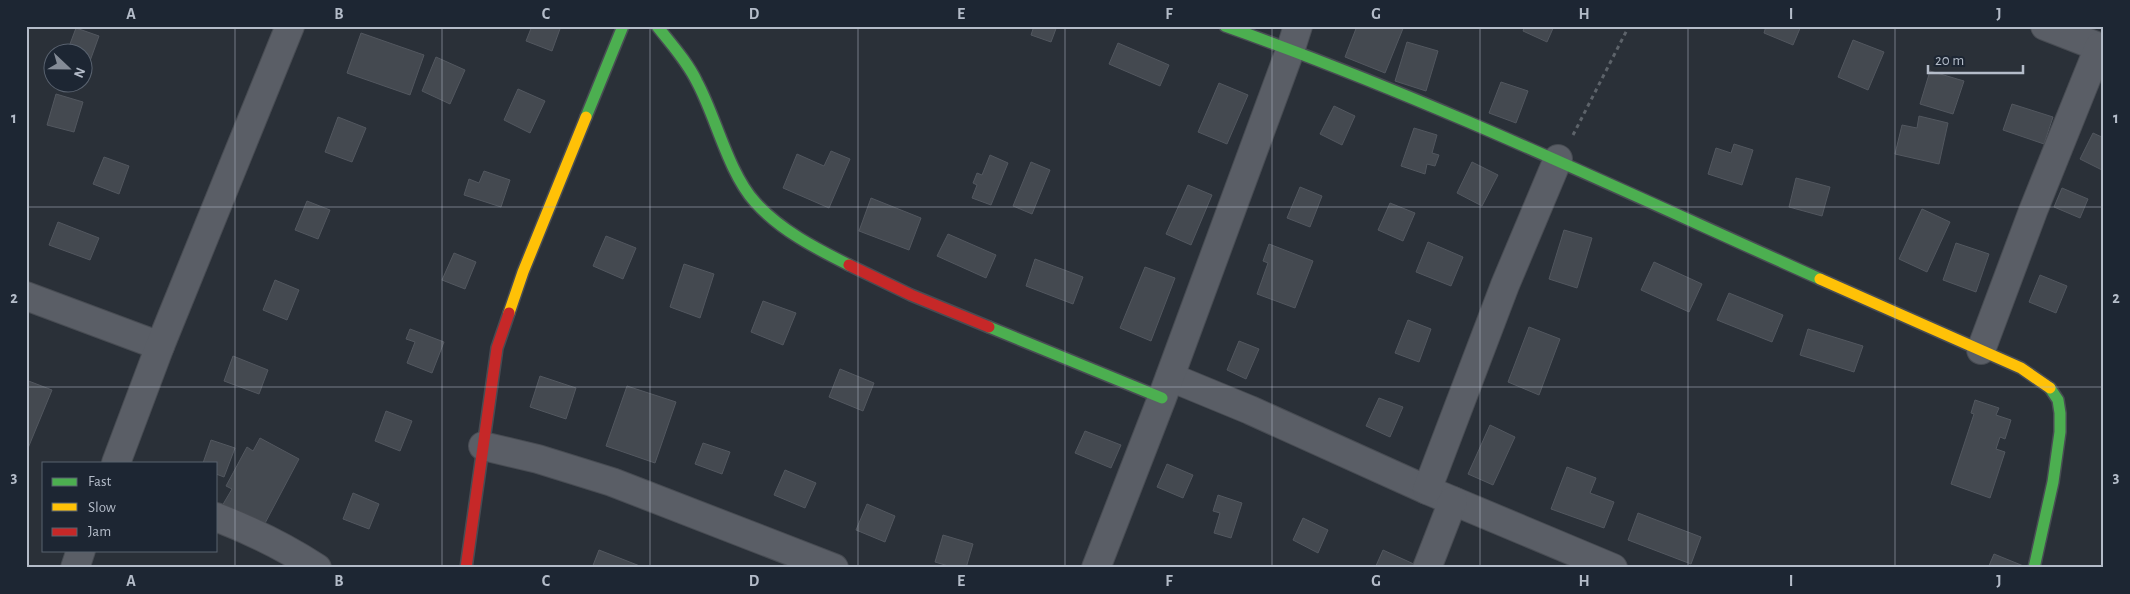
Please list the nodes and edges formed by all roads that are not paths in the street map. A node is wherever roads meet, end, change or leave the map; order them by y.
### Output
1 (290, 26) edge
2 (622, 26) edge
3 (657, 26) edge
4 (1225, 26) edge
5 (2062, 29) edge
6 (1294, 37) edge
7 (2101, 48) edge
8 (1558, 159) junction
9 (26, 296) edge
10 (160, 346) junction
11 (1981, 350) junction
12 (1166, 387) junction
13 (483, 446) junction
14 (116, 462) edge
15 (1427, 490) junction
16 (1454, 501) junction
17 (218, 518) edge
18 (80, 552) edge
19 (831, 567) edge
20 (74, 568) edge
21 (318, 568) edge
22 (466, 568) edge
23 (1096, 568) edge
24 (1426, 568) edge
25 (1613, 568) edge
26 (2034, 568) edge

1 - 10 street
2 - 13 street
3 - 12 street
4 - 6 street
5 - 7 street
6 - 8 street
6 - 12 street
7 - 11 street
8 - 11 street
8 - 15 street
9 - 10 street
10 - 14 street
11 - 26 street
12 - 15 street
12 - 23 street
13 - 19 street
13 - 22 street
15 - 16 street
16 - 24 street
16 - 25 street
17 - 21 street
18 - 20 street

